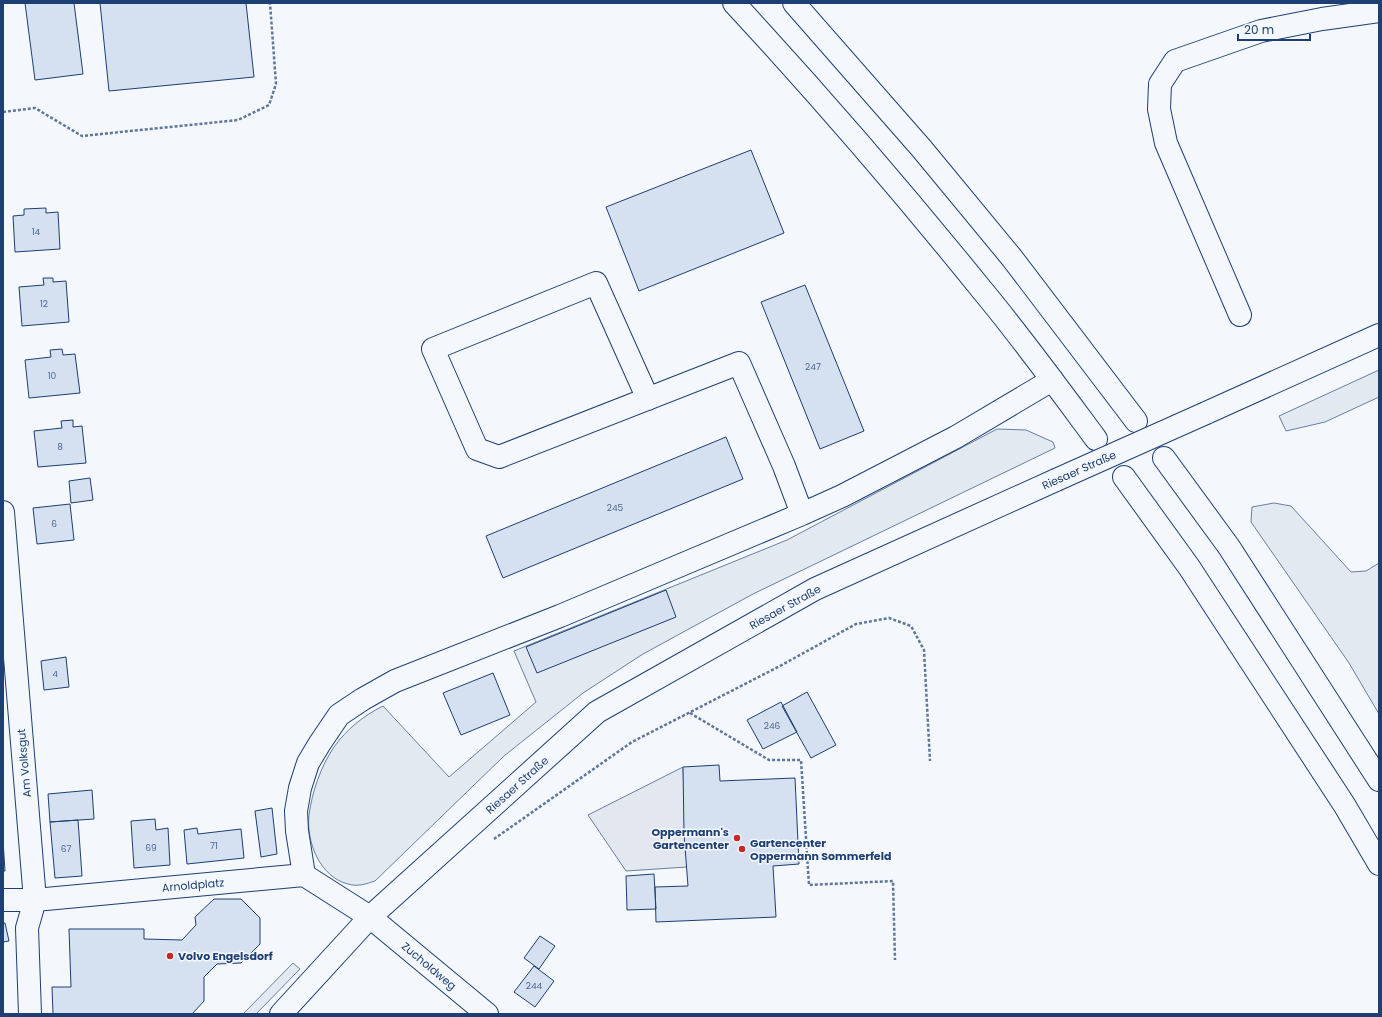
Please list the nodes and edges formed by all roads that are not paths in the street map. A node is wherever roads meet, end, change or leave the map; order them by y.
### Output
1 (734, 3) edge
2 (794, 3) edge
3 (1379, 11) edge
4 (1240, 315) dead end
5 (1379, 335) edge
6 (1052, 380) junction
7 (648, 399) junction
8 (1136, 421) dead end
9 (1096, 439) dead end
10 (1164, 458) dead end
11 (1124, 477) dead end
12 (3, 512) edge
13 (802, 514) junction
14 (1379, 780) edge
15 (1379, 864) edge
16 (304, 875) junction
17 (3, 900) edge
18 (35, 900) junction
19 (370, 917) junction
20 (30, 1014) edge
21 (281, 1014) edge
22 (487, 1014) edge

1 - 6 main road
2 - 8 main road
3 - 4 main road
5 - 19 main road, Riesaer Straße, bridge
6 - 9 main road
6 - 13 main road
7 - 7 main road
7 - 13 main road
10 - 14 main road
11 - 15 main road
12 - 18 main road, Am Volksgut
13 - 16 main road
16 - 18 main road, Arnoldplatz
16 - 19 main road
17 - 18 main road, Arnoldplatz
18 - 20 main road, Am Volksgut
19 - 21 main road, Riesaer Straße
19 - 22 main road, Zucholdweg

